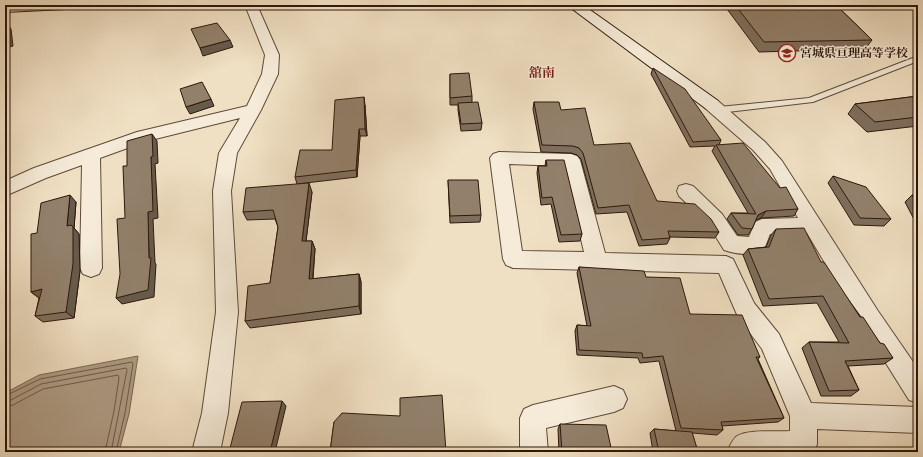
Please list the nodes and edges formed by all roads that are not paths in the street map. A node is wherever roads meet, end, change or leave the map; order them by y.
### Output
1 (65, 5) edge
2 (251, 5) edge
3 (574, 5) edge
4 (5, 8) edge
5 (918, 58) edge
6 (715, 107) junction
7 (253, 110) junction
8 (91, 154) junction
9 (5, 189) edge
10 (686, 191) dead end
11 (812, 225) junction
12 (597, 261) junction
13 (92, 268) dead end
14 (918, 391) edge
15 (614, 399) dead end
16 (803, 416) junction
17 (918, 420) edge
18 (206, 452) edge
19 (534, 452) edge
20 (741, 452) edge

1 - 4 highway
2 - 7 street
3 - 6 street
5 - 6 lane
6 - 11 street
7 - 8 street
7 - 18 street
8 - 9 street
8 - 13 street
10 - 11 street
11 - 14 street
12 - 12 street
12 - 16 street
15 - 19 street
16 - 17 street
16 - 20 street

